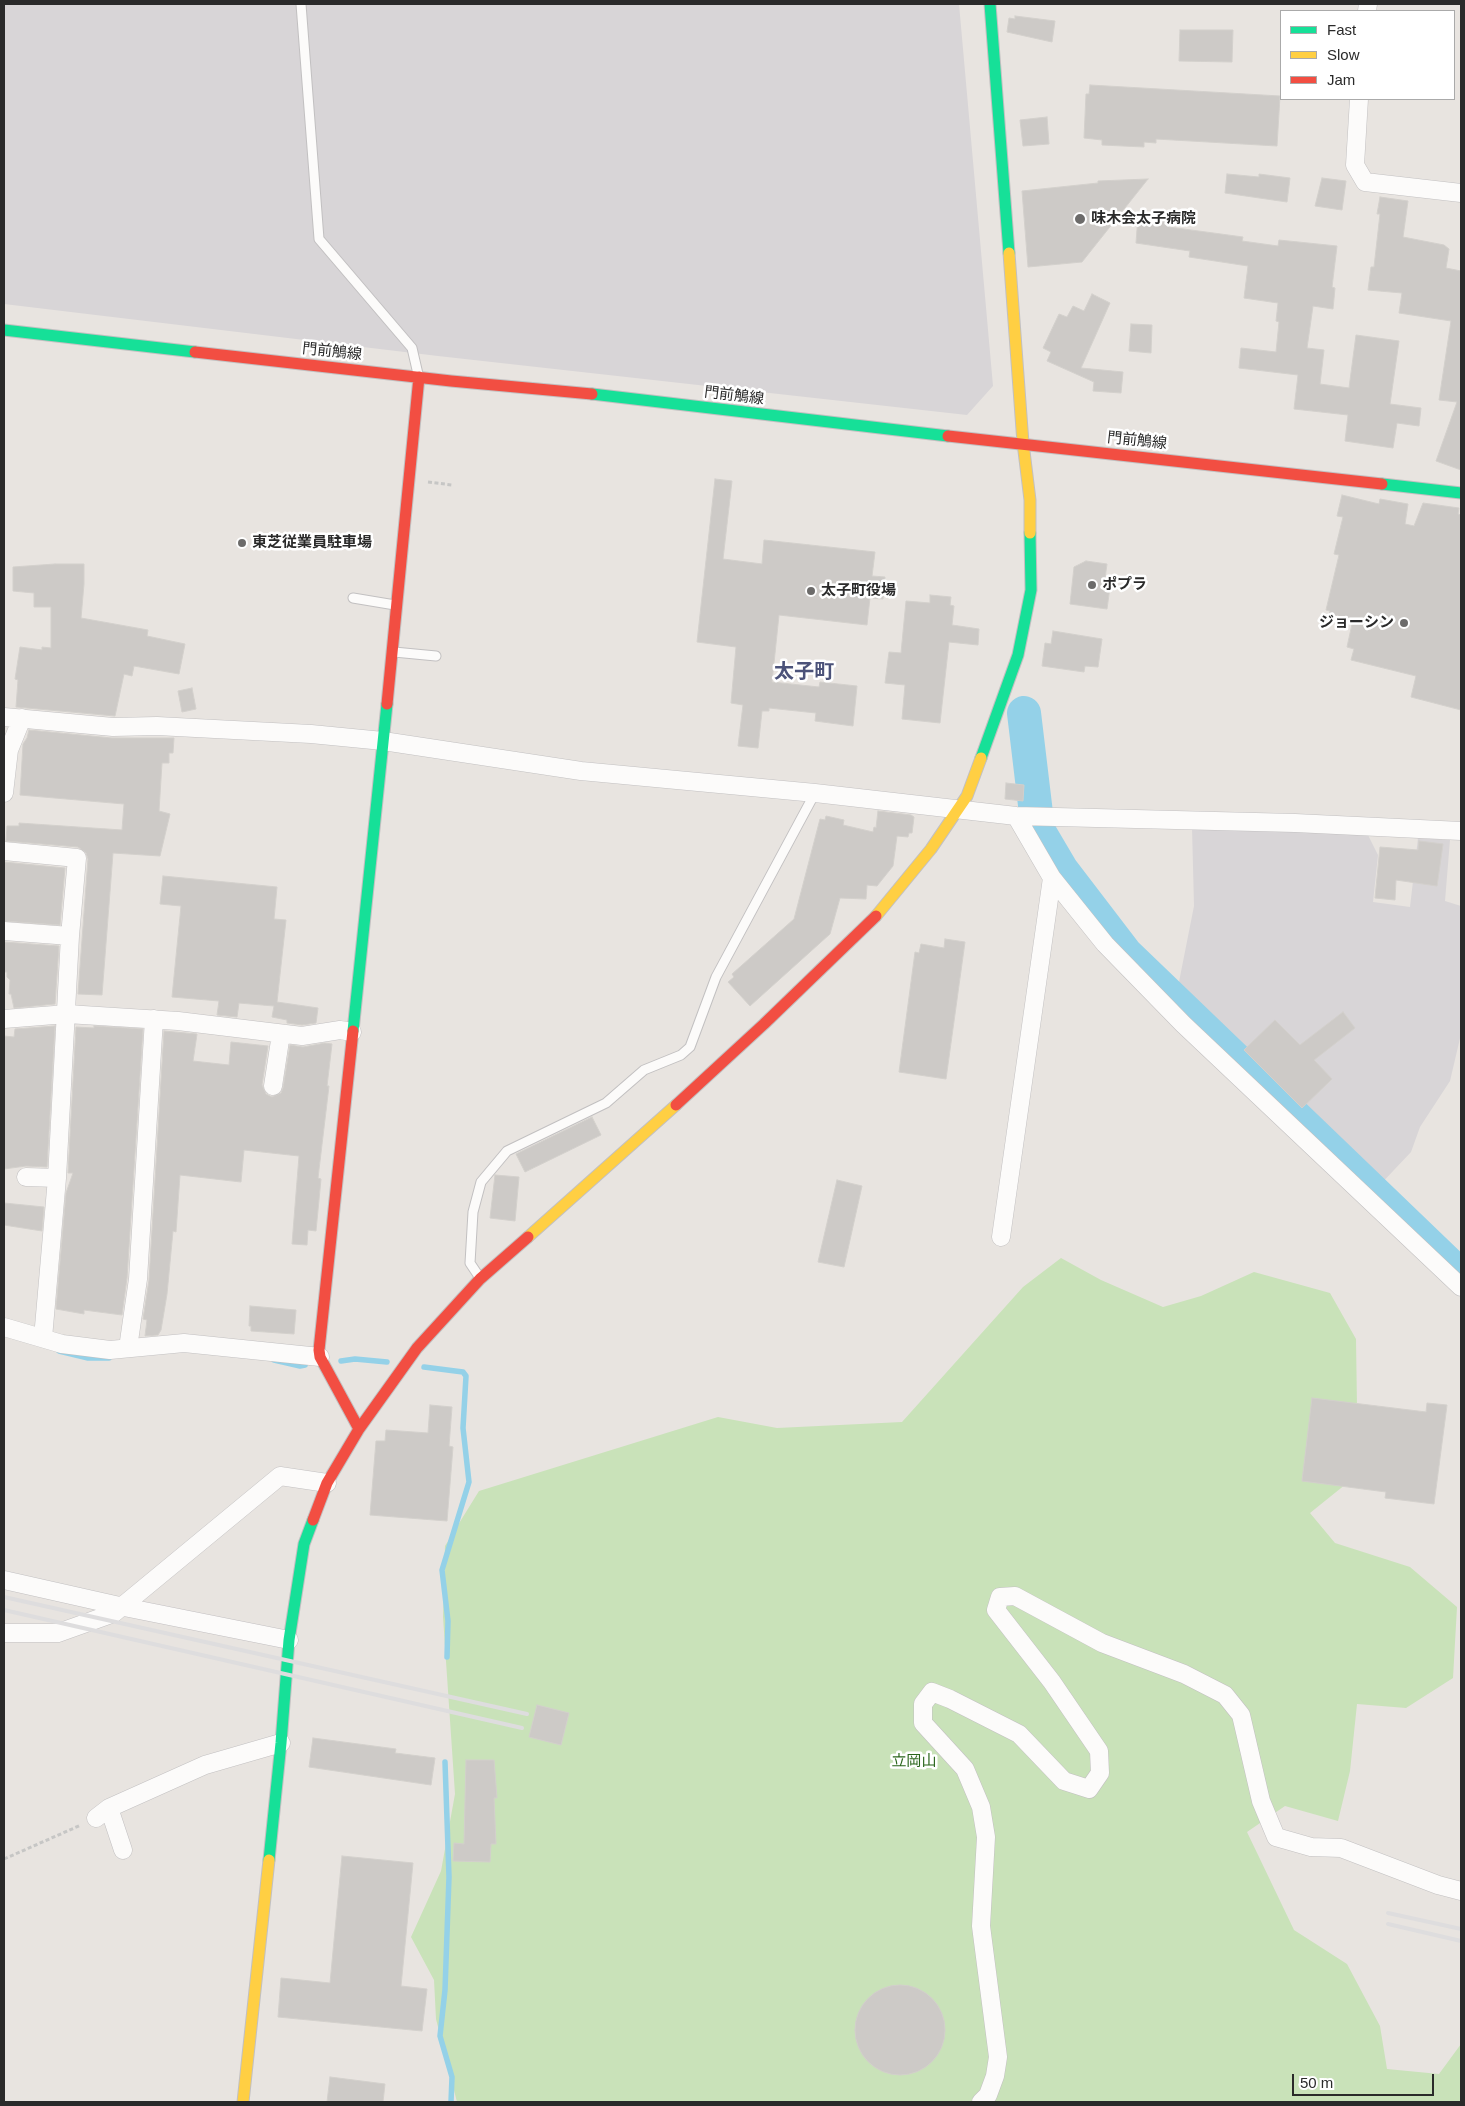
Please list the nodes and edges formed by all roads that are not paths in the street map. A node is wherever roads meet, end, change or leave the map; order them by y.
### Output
1 (301, 4) edge
2 (990, 4) edge
3 (1359, 100) edge
4 (1461, 193) edge
5 (4, 330) edge
6 (419, 377) junction
7 (1023, 443) junction
8 (1461, 493) edge
9 (353, 598) dead end
10 (396, 605) junction
11 (391, 651) junction
12 (436, 656) dead end
13 (4, 717) edge
14 (22, 718) junction
15 (383, 740) junction
16 (4, 793) edge
17 (815, 793) junction
18 (959, 808) junction
19 (1029, 816) junction
20 (1461, 831) edge
21 (4, 851) edge
22 (1052, 878) junction
23 (4, 931) edge
24 (70, 936) junction
25 (67, 1014) junction
26 (4, 1019) edge
27 (154, 1019) junction
28 (352, 1032) junction
29 (281, 1034) junction
30 (273, 1086) dead end
31 (26, 1177) dead end
32 (57, 1178) junction
33 (1001, 1237) dead end
34 (480, 1279) junction
35 (1461, 1287) edge
36 (4, 1327) edge
37 (43, 1338) junction
38 (128, 1348) junction
39 (320, 1356) junction
40 (359, 1429) junction
41 (327, 1483) junction
42 (4, 1580) edge
43 (124, 1607) junction
44 (4, 1633) edge
45 (289, 1640) junction
46 (281, 1743) junction
47 (123, 1850) dead end
48 (1461, 1892) edge
49 (243, 2102) edge
50 (981, 2102) edge

1 - 6 lane
2 - 7 street
3 - 4 street
5 - 6 street, 門前鵤線
6 - 7 street, 門前鵤線
6 - 10 street
7 - 8 street, 門前鵤線
7 - 18 street
9 - 10 lane
10 - 11 street
11 - 12 lane
11 - 15 street
13 - 14 street
14 - 15 street
14 - 16 street
15 - 17 street
15 - 28 street
17 - 18 street
17 - 34 lane
18 - 19 street
18 - 34 street
19 - 20 street
19 - 22 street
21 - 24 street
22 - 33 street
22 - 35 street
23 - 24 street
24 - 25 street
25 - 26 street
25 - 27 street
25 - 32 street
27 - 29 street
27 - 38 street
28 - 29 street
28 - 39 street
29 - 30 street
31 - 32 street
32 - 37 street
34 - 40 street
36 - 37 street
37 - 38 street
38 - 39 street
39 - 40 street
40 - 41 street
41 - 43 street
41 - 45 street
42 - 43 street
43 - 44 street
43 - 45 street
45 - 46 street
46 - 47 street
46 - 49 street
48 - 50 street

